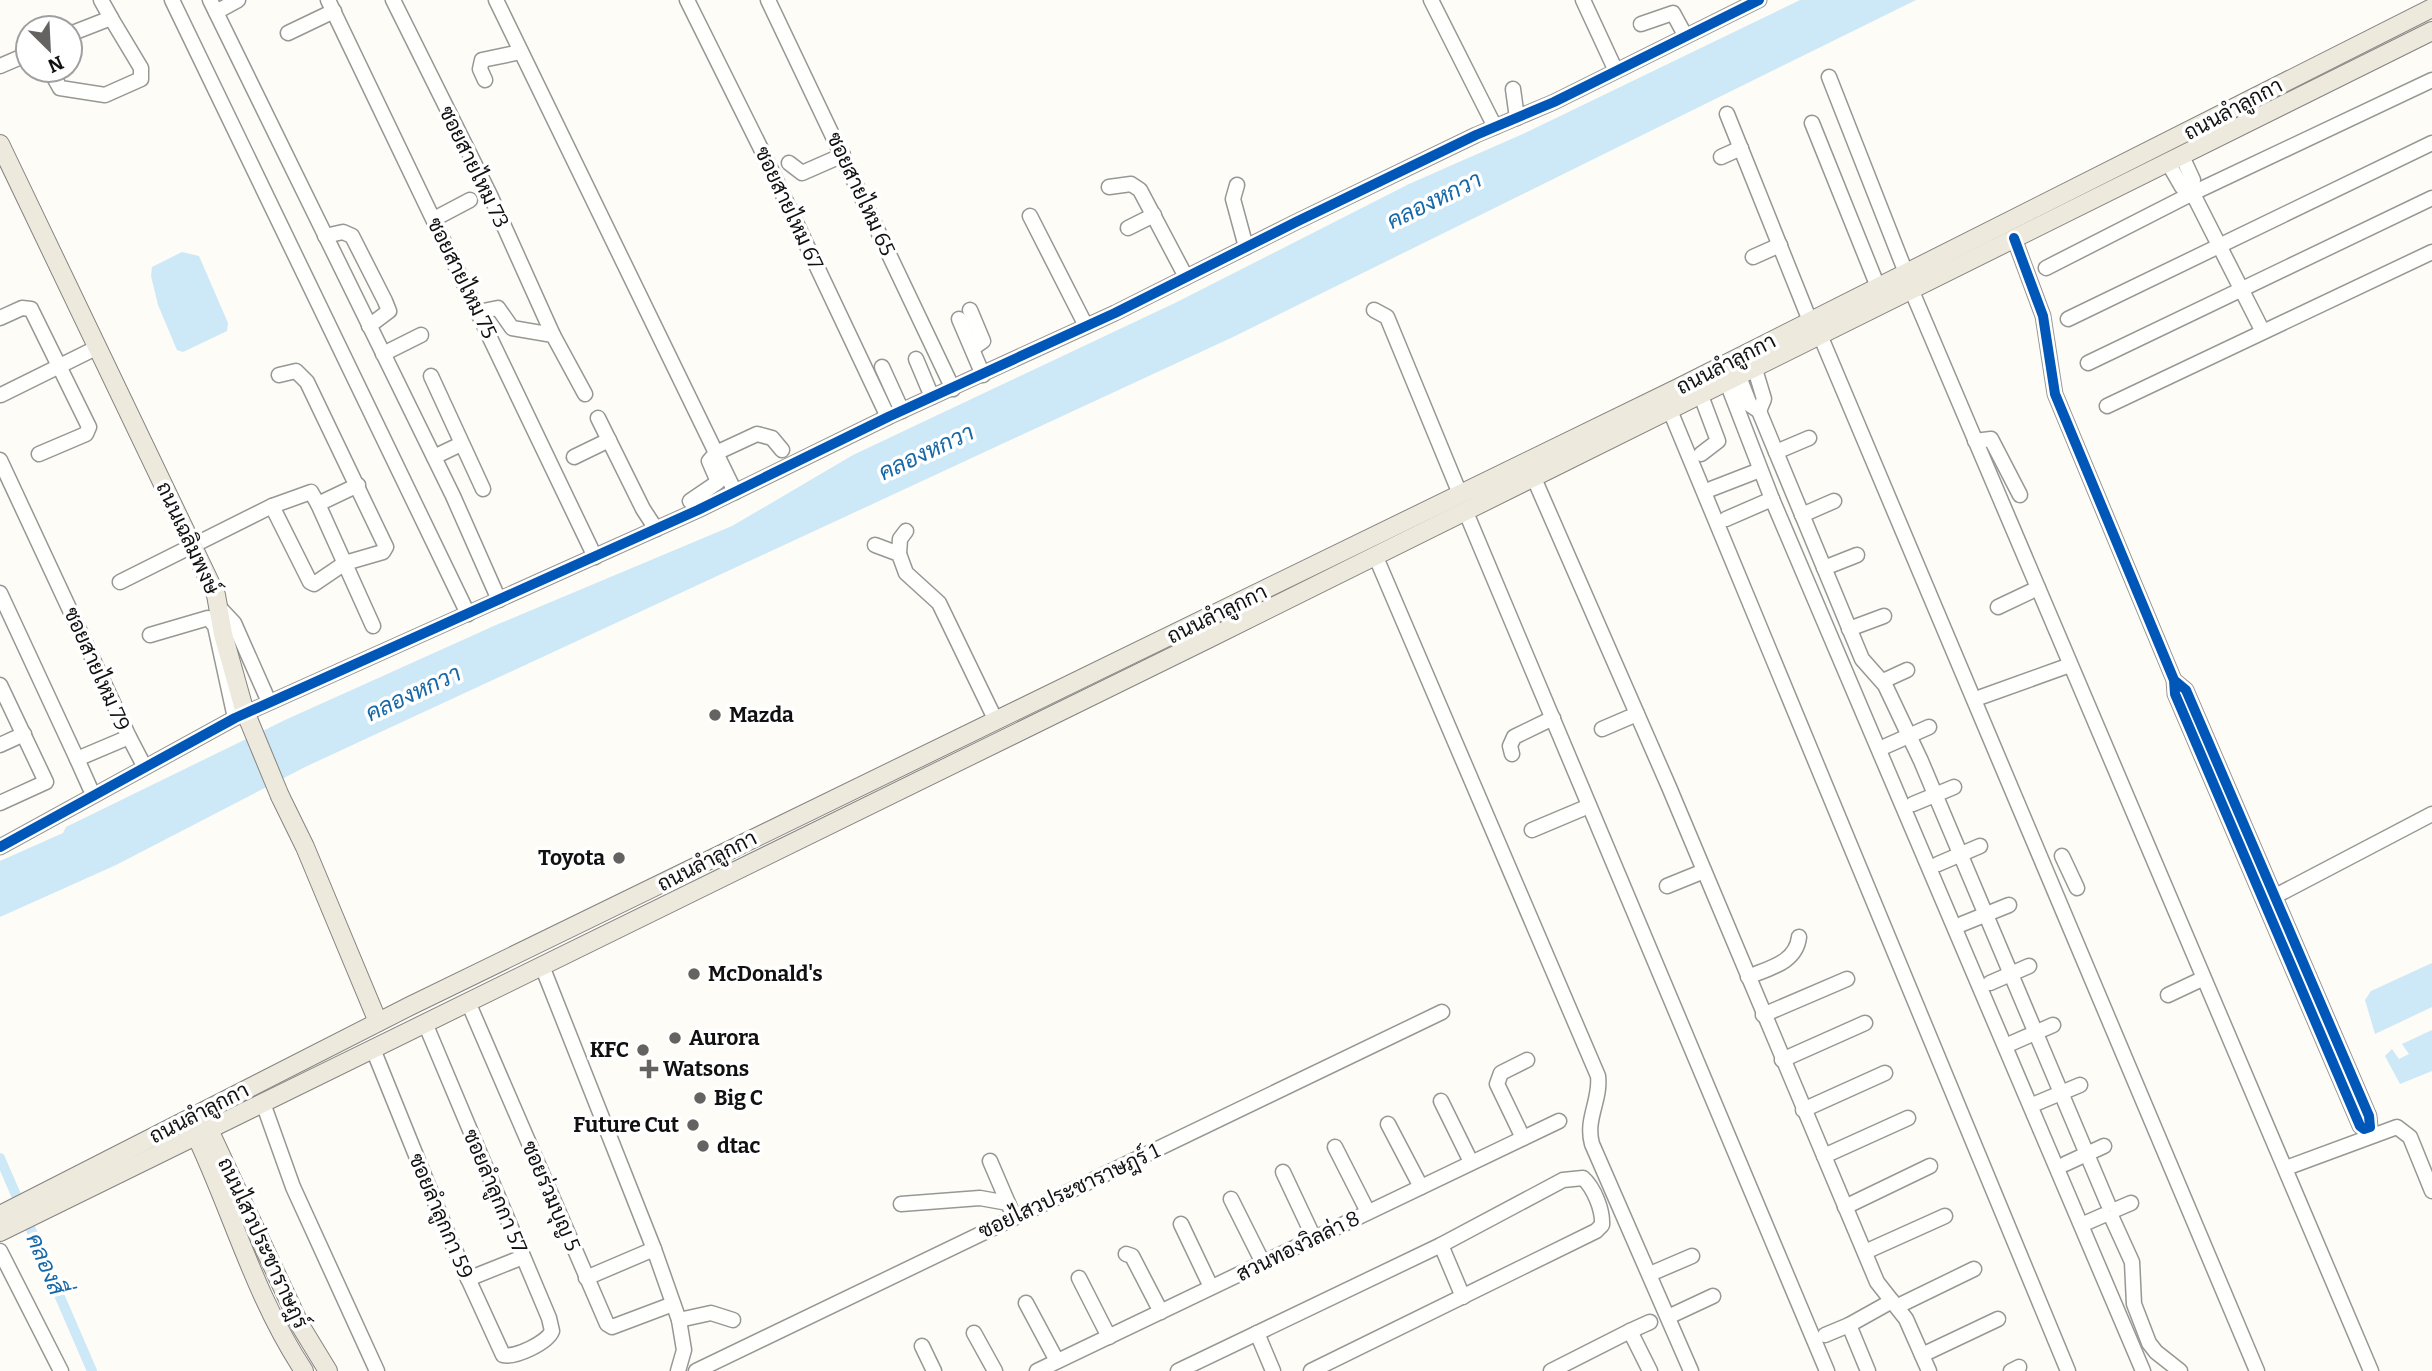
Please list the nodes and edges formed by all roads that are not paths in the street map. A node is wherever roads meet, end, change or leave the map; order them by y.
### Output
1 (101, 0) edge
2 (172, 0) edge
3 (238, 0) edge
4 (393, 0) edge
5 (496, 0) edge
6 (687, 0) edge
7 (768, 0) edge
8 (1431, 0) edge
9 (1584, 0) edge
10 (1759, 0) edge
11 (213, 6) edge
12 (331, 6) edge
13 (2432, 8) edge
14 (111, 18) junction
15 (1641, 24) dead end
16 (84, 29) edge
17 (2432, 31) edge
18 (288, 33) dead end
19 (1685, 35) junction
20 (521, 52) junction
21 (1615, 69) junction
22 (1829, 77) dead end
23 (485, 80) dead end
24 (2432, 80) edge
25 (58, 84) edge
26 (1513, 89) dead end
27 (1727, 114) dead end
28 (1517, 118) junction
29 (1812, 123) dead end
30 (1495, 127) junction
31 (2432, 143) edge
32 (0, 144) edge
33 (1741, 148) junction
34 (843, 155) junction
35 (1721, 157) dead end
36 (2174, 157) junction
37 (789, 163) dead end
38 (1237, 185) dead end
39 (1109, 187) dead end
40 (2192, 191) junction
41 (2432, 198) edge
42 (470, 200) dead end
43 (1154, 215) junction
44 (1030, 216) dead end
45 (434, 219) junction
46 (1128, 228) dead end
47 (325, 236) junction
48 (2014, 237) junction
49 (2218, 244) junction
50 (1780, 245) junction
51 (1246, 247) junction
52 (2432, 252) edge
53 (1753, 257) dead end
54 (2046, 268) dead end
55 (1186, 277) junction
56 (1909, 281) junction
57 (1878, 287) junction
58 (2241, 288) junction
59 (1374, 310) dead end
60 (478, 312) junction
61 (965, 315) dead end
62 (0, 318) edge
63 (2068, 318) dead end
64 (1086, 326) junction
65 (369, 327) junction
66 (1815, 328) junction
67 (2262, 330) junction
68 (421, 335) dead end
69 (553, 335) junction
70 (98, 347) junction
71 (383, 354) junction
72 (916, 359) dead end
73 (2088, 363) dead end
74 (62, 366) junction
75 (882, 366) dead end
76 (1740, 374) junction
77 (279, 375) dead end
78 (983, 375) junction
79 (431, 376) dead end
80 (953, 389) junction
81 (1700, 393) junction
82 (584, 394) dead end
83 (1, 395) edge
84 (932, 397) junction
85 (2107, 406) dead end
86 (1669, 408) junction
87 (902, 411) junction
88 (888, 417) junction
89 (598, 418) dead end
90 (1810, 438) dead end
91 (609, 440) junction
92 (1975, 441) junction
93 (461, 444) junction
94 (782, 450) dead end
95 (1776, 452) junction
96 (716, 453) junction
97 (39, 454) dead end
98 (1701, 454) dead end
99 (434, 457) junction
100 (574, 457) dead end
101 (0, 460) edge
102 (1760, 470) junction
103 (1533, 476) junction
104 (358, 485) junction
105 (483, 489) dead end
106 (1711, 489) dead end
107 (736, 492) junction
108 (2020, 495) dead end
109 (1772, 499) junction
110 (690, 501) dead end
111 (1834, 501) dead end
112 (1463, 502) junction
113 (318, 504) junction
114 (272, 506) junction
115 (643, 509) junction
116 (1802, 515) junction
117 (1726, 519) dead end
118 (656, 529) junction
119 (906, 531) dead end
120 (640, 536) junction
121 (192, 544) junction
122 (875, 545) dead end
123 (899, 554) junction
124 (1375, 555) junction
125 (1857, 555) dead end
126 (595, 557) junction
127 (345, 563) junction
128 (1824, 568) junction
129 (120, 582) dead end
130 (2038, 588) junction
131 (0, 593) edge
132 (499, 600) junction
133 (217, 601) junction
134 (1998, 607) dead end
135 (468, 614) junction
136 (1884, 615) dead end
137 (215, 626) junction
138 (373, 626) dead end
139 (1849, 629) junction
140 (150, 635) dead end
141 (2070, 665) junction
142 (1907, 670) dead end
143 (1883, 681) junction
144 (0, 686) edge
145 (1981, 697) dead end
146 (269, 702) junction
147 (239, 714) junction
148 (1637, 714) junction
149 (1553, 718) junction
150 (996, 721) junction
151 (1929, 727) dead end
152 (1602, 729) dead end
153 (24, 734) junction
154 (1909, 735) junction
155 (129, 737) junction
156 (0, 745) edge
157 (1886, 746) dead end
158 (1512, 754) dead end
159 (77, 759) junction
160 (141, 760) dead end
161 (1954, 787) dead end
162 (90, 788) dead end
163 (1935, 795) junction
164 (0, 803) edge
165 (1913, 804) dead end
166 (1589, 806) junction
167 (2432, 814) edge
168 (1532, 830) dead end
169 (1980, 846) dead end
170 (0, 847) edge
171 (1961, 854) junction
172 (2062, 856) dead end
173 (1938, 864) dead end
174 (2068, 870) junction
175 (1704, 871) junction
176 (2047, 880) junction
177 (1667, 886) dead end
178 (2077, 888) dead end
179 (2270, 899) junction
180 (2009, 905) dead end
181 (1986, 914) junction
182 (1962, 924) dead end
183 (1799, 937) dead end
184 (542, 966) junction
185 (2029, 966) dead end
186 (2010, 974) junction
187 (1748, 977) junction
188 (1847, 979) dead end
189 (2202, 979) junction
190 (1990, 984) dead end
191 (2168, 995) dead end
192 (468, 1002) junction
193 (1442, 1013) dead end
194 (1763, 1015) junction
195 (378, 1022) junction
196 (425, 1023) junction
197 (1865, 1023) dead end
198 (2053, 1025) dead end
199 (2326, 1029) junction
200 (2034, 1032) junction
201 (2012, 1043) dead end
202 (373, 1049) junction
203 (1527, 1060) dead end
204 (1782, 1060) junction
205 (1885, 1073) dead end
206 (2080, 1085) dead end
207 (2060, 1094) junction
208 (1441, 1101) dead end
209 (263, 1103) junction
210 (2037, 1103) dead end
211 (1803, 1110) junction
212 (194, 1116) junction
213 (236, 1116) junction
214 (1908, 1118) dead end
215 (1559, 1121) dead end
216 (1388, 1124) dead end
217 (195, 1136) junction
218 (1523, 1138) junction
219 (2104, 1146) dead end
220 (1335, 1147) dead end
221 (212, 1152) junction
222 (2086, 1154) junction
223 (1824, 1156) junction
224 (990, 1161) dead end
225 (1471, 1162) junction
226 (2064, 1164) dead end
227 (1930, 1166) dead end
228 (2286, 1168) junction
229 (1283, 1172) dead end
230 (2431, 1185) edge
231 (1421, 1186) junction
232 (49, 1199) junction
233 (1231, 1199) dead end
234 (1007, 1203) junction
235 (2131, 1203) dead end
236 (901, 1204) dead end
237 (1845, 1207) junction
238 (2110, 1211) junction
239 (1368, 1212) junction
240 (1945, 1216) dead end
241 (1014, 1217) junction
242 (2088, 1222) dead end
243 (1181, 1224) dead end
244 (1, 1225) edge
245 (1314, 1238) junction
246 (1441, 1245) junction
247 (654, 1249) junction
248 (0, 1251) edge
249 (1865, 1252) junction
250 (1126, 1254) dead end
251 (1692, 1256) dead end
252 (523, 1257) junction
253 (1263, 1263) junction
254 (1974, 1269) dead end
255 (1650, 1274) junction
256 (586, 1278) junction
257 (1079, 1278) dead end
258 (468, 1279) junction
259 (1211, 1287) junction
260 (1713, 1296) dead end
261 (1463, 1297) junction
262 (1026, 1303) dead end
263 (673, 1304) junction
264 (1895, 1304) junction
265 (1160, 1312) junction
266 (1668, 1317) junction
267 (1998, 1319) dead end
268 (679, 1320) junction
269 (733, 1320) dead end
270 (1650, 1322) dead end
271 (1849, 1325) junction
272 (1630, 1331) junction
273 (974, 1333) dead end
274 (1257, 1333) junction
275 (1825, 1335) dead end
276 (1109, 1336) junction
277 (922, 1346) dead end
278 (529, 1348) joint
279 (1922, 1355) junction
280 (1057, 1361) junction
281 (61, 1371) edge
282 (304, 1371) edge
283 (328, 1371) edge
284 (377, 1371) edge
285 (678, 1371) edge
286 (696, 1371) edge
287 (934, 1371) edge
288 (995, 1371) edge
289 (1037, 1371) edge
290 (1178, 1371) edge
291 (1273, 1371) edge
292 (1311, 1371) edge
293 (1551, 1371) edge
294 (1650, 1371) edge
295 (1690, 1371) edge
296 (1827, 1371) edge
297 (1868, 1371) edge
298 (1929, 1371) edge
299 (2068, 1371) edge
300 (2143, 1371) edge
301 (2179, 1371) edge
302 (2257, 1371) edge
303 (2371, 1371) edge

1 - 14 street
2 - 135 street
3 - 11 street
4 - 69 street, ซอยสายไหม 73
5 - 20 street
6 - 88 street, ซอยสายไหม 67
7 - 34 street, ซอยสายไหม 65
8 - 30 street
9 - 21 street
10 - 19 street
11 - 47 street
12 - 18 street
12 - 45 street, ซอยสายไหม 75
13 - 56 main road, ถนนลำลูกกา
14 - 16 street
14 - 25 street
15 - 19 street
17 - 36 main road, ถนนลำลูกกา
19 - 21 street
20 - 23 street
20 - 96 street
21 - 28 street
22 - 56 street
24 - 40 street
26 - 28 street
27 - 33 street
28 - 30 street
29 - 57 street
30 - 51 street
31 - 49 street
32 - 70 main road, ถนนเฉลิมพงษ์
33 - 35 street
33 - 50 street
34 - 37 street
34 - 80 street, ซอยสายไหม 65
36 - 40 street
36 - 48 main road, ถนนลำลูกกา
38 - 51 street
39 - 43 street
40 - 49 street
40 - 54 street
41 - 58 street
42 - 45 street
43 - 46 street
43 - 55 street
44 - 64 street
45 - 60 street, ซอยสายไหม 75
47 - 65 street
47 - 65 street
48 - 56 main road, ถนนลำลูกกา
48 - 179 street
49 - 58 street
49 - 63 street
50 - 53 street
50 - 66 street
51 - 55 street
52 - 67 street
55 - 64 street
56 - 57 main road, ถนนลำลูกกา
56 - 66 main road, ถนนลำลูกกา
56 - 92 street
57 - 66 main road, ถนนลำลูกกา
58 - 67 street
58 - 73 street
59 - 112 street
60 - 69 street
60 - 126 street, ซอยสายไหม 75
61 - 78 street
62 - 74 street
64 - 78 street
65 - 71 street
66 - 76 main road, ถนนลำลูกกา
66 - 112 main road, ถนนลำลูกกา
66 - 176 street
67 - 85 street
68 - 71 street
69 - 82 street, ซอยสายไหม 73
70 - 74 street
70 - 121 main road, ถนนเฉลิมพงษ์
71 - 99 street
72 - 84 street
74 - 83 street
74 - 97 street
75 - 87 street
76 - 81 main road, ถนนลำลูกกา
76 - 95 street
76 - 102 street
77 - 104 street
78 - 80 street
79 - 93 street
80 - 84 street
81 - 86 main road, ถนนลำลูกกา
81 - 98 street
84 - 87 street
86 - 103 main road, ถนนลำลูกกา
86 - 299 street
87 - 88 street
88 - 107 street
89 - 91 street
90 - 95 street
91 - 100 street
91 - 115 street
92 - 108 street
92 - 130 street
93 - 99 street
93 - 105 street
94 - 96 street
95 - 116 street
96 - 107 street
96 - 110 street
99 - 132 street
101 - 155 street, ซอยสายไหม 79
102 - 106 street
102 - 109 street
103 - 112 main road, ถนนลำลูกกา
103 - 148 street
104 - 113 street
104 - 127 street
107 - 118 street
109 - 117 street
109 - 300 street
111 - 116 street
112 - 124 main road, ถนนลำลูกกา
112 - 149 street
112 - 150 main road, ถนนลำลูกกา
113 - 114 street
113 - 127 street
114 - 121 street
114 - 127 street
115 - 118 street
115 - 120 street
116 - 128 street
118 - 120 street
119 - 123 street
120 - 126 street
121 - 129 street
121 - 133 main road, ถนนเฉลิมพงษ์
122 - 123 street
123 - 150 street
124 - 184 main road, ถนนลำลูกกา
124 - 255 street
125 - 128 street
126 - 132 street
127 - 138 street
128 - 139 street
130 - 134 street
130 - 141 street
131 - 159 street
132 - 135 street
133 - 137 street
133 - 146 street
133 - 147 main road, ถนนเฉลิมพงษ์
135 - 146 street
136 - 139 street
137 - 140 street
137 - 147 street
139 - 143 street
141 - 145 street
141 - 189 street
142 - 143 street
143 - 154 street
144 - 153 street
146 - 147 street
147 - 170 street
147 - 195 main road, ถนนเฉลิมพงษ์, bridge
148 - 152 street
148 - 175 street
149 - 158 street
149 - 166 street
150 - 195 main road, ถนนลำลูกกา
151 - 154 street
153 - 156 street
153 - 164 street
154 - 157 street
154 - 163 street
155 - 159 street, ซอยสายไหม 79
155 - 160 street
159 - 162 street
161 - 163 street
163 - 165 street
163 - 171 street
166 - 168 street
166 - 296 street
167 - 179 street
169 - 171 street
171 - 173 street
171 - 181 street
172 - 174 street
174 - 176 street
174 - 178 street
175 - 177 street
175 - 187 street
176 - 302 street
179 - 199 street
180 - 181 street
181 - 182 street
181 - 186 street
183 - 187 street
184 - 192 main road, ถนนลำลูกกา
184 - 247 street
185 - 186 street
186 - 190 street
186 - 200 street
187 - 194 street
188 - 194 street
189 - 191 street
189 - 228 street
192 - 196 main road, ถนนลำลูกกา
192 - 256 street, ซอยร่วมบุญ 5
193 - 241 street, ซอยไสวประชาราษฎร์ 1
194 - 204 street
195 - 212 main road, ถนนลำลูกกา
196 - 202 main road, ถนนลำลูกกา
196 - 252 street, ซอยลำลูกกา 57
197 - 204 street
198 - 200 street
199 - 199 street
200 - 201 street
200 - 207 street
202 - 209 main road, ถนนลำลูกกา
202 - 258 street, ซอยลำลูกกา 59
203 - 218 street
204 - 211 street
205 - 211 street
206 - 207 street
207 - 210 street
207 - 222 street
208 - 225 street
209 - 213 main road, ถนนลำลูกกา
209 - 284 street
211 - 223 street
212 - 217 main road, ถนนไสวประชาราษฎร์
212 - 232 main road, ถนนลำลูกกา
213 - 217 main road, ถนนลำลูกกา
213 - 221 main road
214 - 223 street
215 - 218 street, สวนทองวิลล่า 8
216 - 231 street
217 - 221 main road, ถนนไสวประชาราษฎร์
217 - 221 main road
217 - 232 main road, ถนนลำลูกกา
218 - 225 street, สวนทองวิลล่า 8
219 - 222 street
220 - 239 street
221 - 282 main road, ถนนไสวประชาราษฎร์
221 - 283 main road, ถนนไสวประชาราษฎร์
222 - 226 street
222 - 238 street
223 - 237 street
224 - 234 street
225 - 231 street, สวนทองวิลล่า 8
227 - 237 street
228 - 230 street
228 - 303 street
229 - 245 street
231 - 239 street, สวนทองวิลล่า 8
232 - 244 main road, ถนนลำลูกกา
233 - 253 street
234 - 236 street
234 - 241 street
235 - 238 street
237 - 249 street
238 - 242 street
238 - 301 street
239 - 245 street, สวนทองวิลล่า 8
240 - 249 street
241 - 286 street, ซอยไสวประชาราษฎร์ 1
243 - 259 street
245 - 253 street, สวนทองวิลล่า 8
246 - 261 street
246 - 261 street
246 - 274 street
247 - 256 street
247 - 263 street
248 - 281 street
249 - 264 street
250 - 265 street
251 - 255 street
252 - 258 street
252 - 278 street, ซอยลำลูกกา 57
253 - 259 street, สวนทองวิลล่า 8
254 - 264 street
255 - 266 street
256 - 263 street, ซอยร่วมบุญ 5
257 - 276 street
258 - 278 street, ซอยลำลูกกา 59
259 - 265 street, สวนทองวิลล่า 8
260 - 266 street
261 - 292 street
262 - 280 street
263 - 268 street
264 - 271 street
264 - 279 street
265 - 276 street, สวนทองวิลล่า 8
266 - 295 street
267 - 279 street
268 - 269 street
268 - 285 street
270 - 272 street
271 - 275 street
271 - 297 street
272 - 293 street
272 - 294 street
273 - 288 street
274 - 290 street
274 - 291 street
276 - 280 street, สวนทองวิลล่า 8
277 - 287 street
279 - 298 street
280 - 289 street, สวนทองวิลล่า 8

